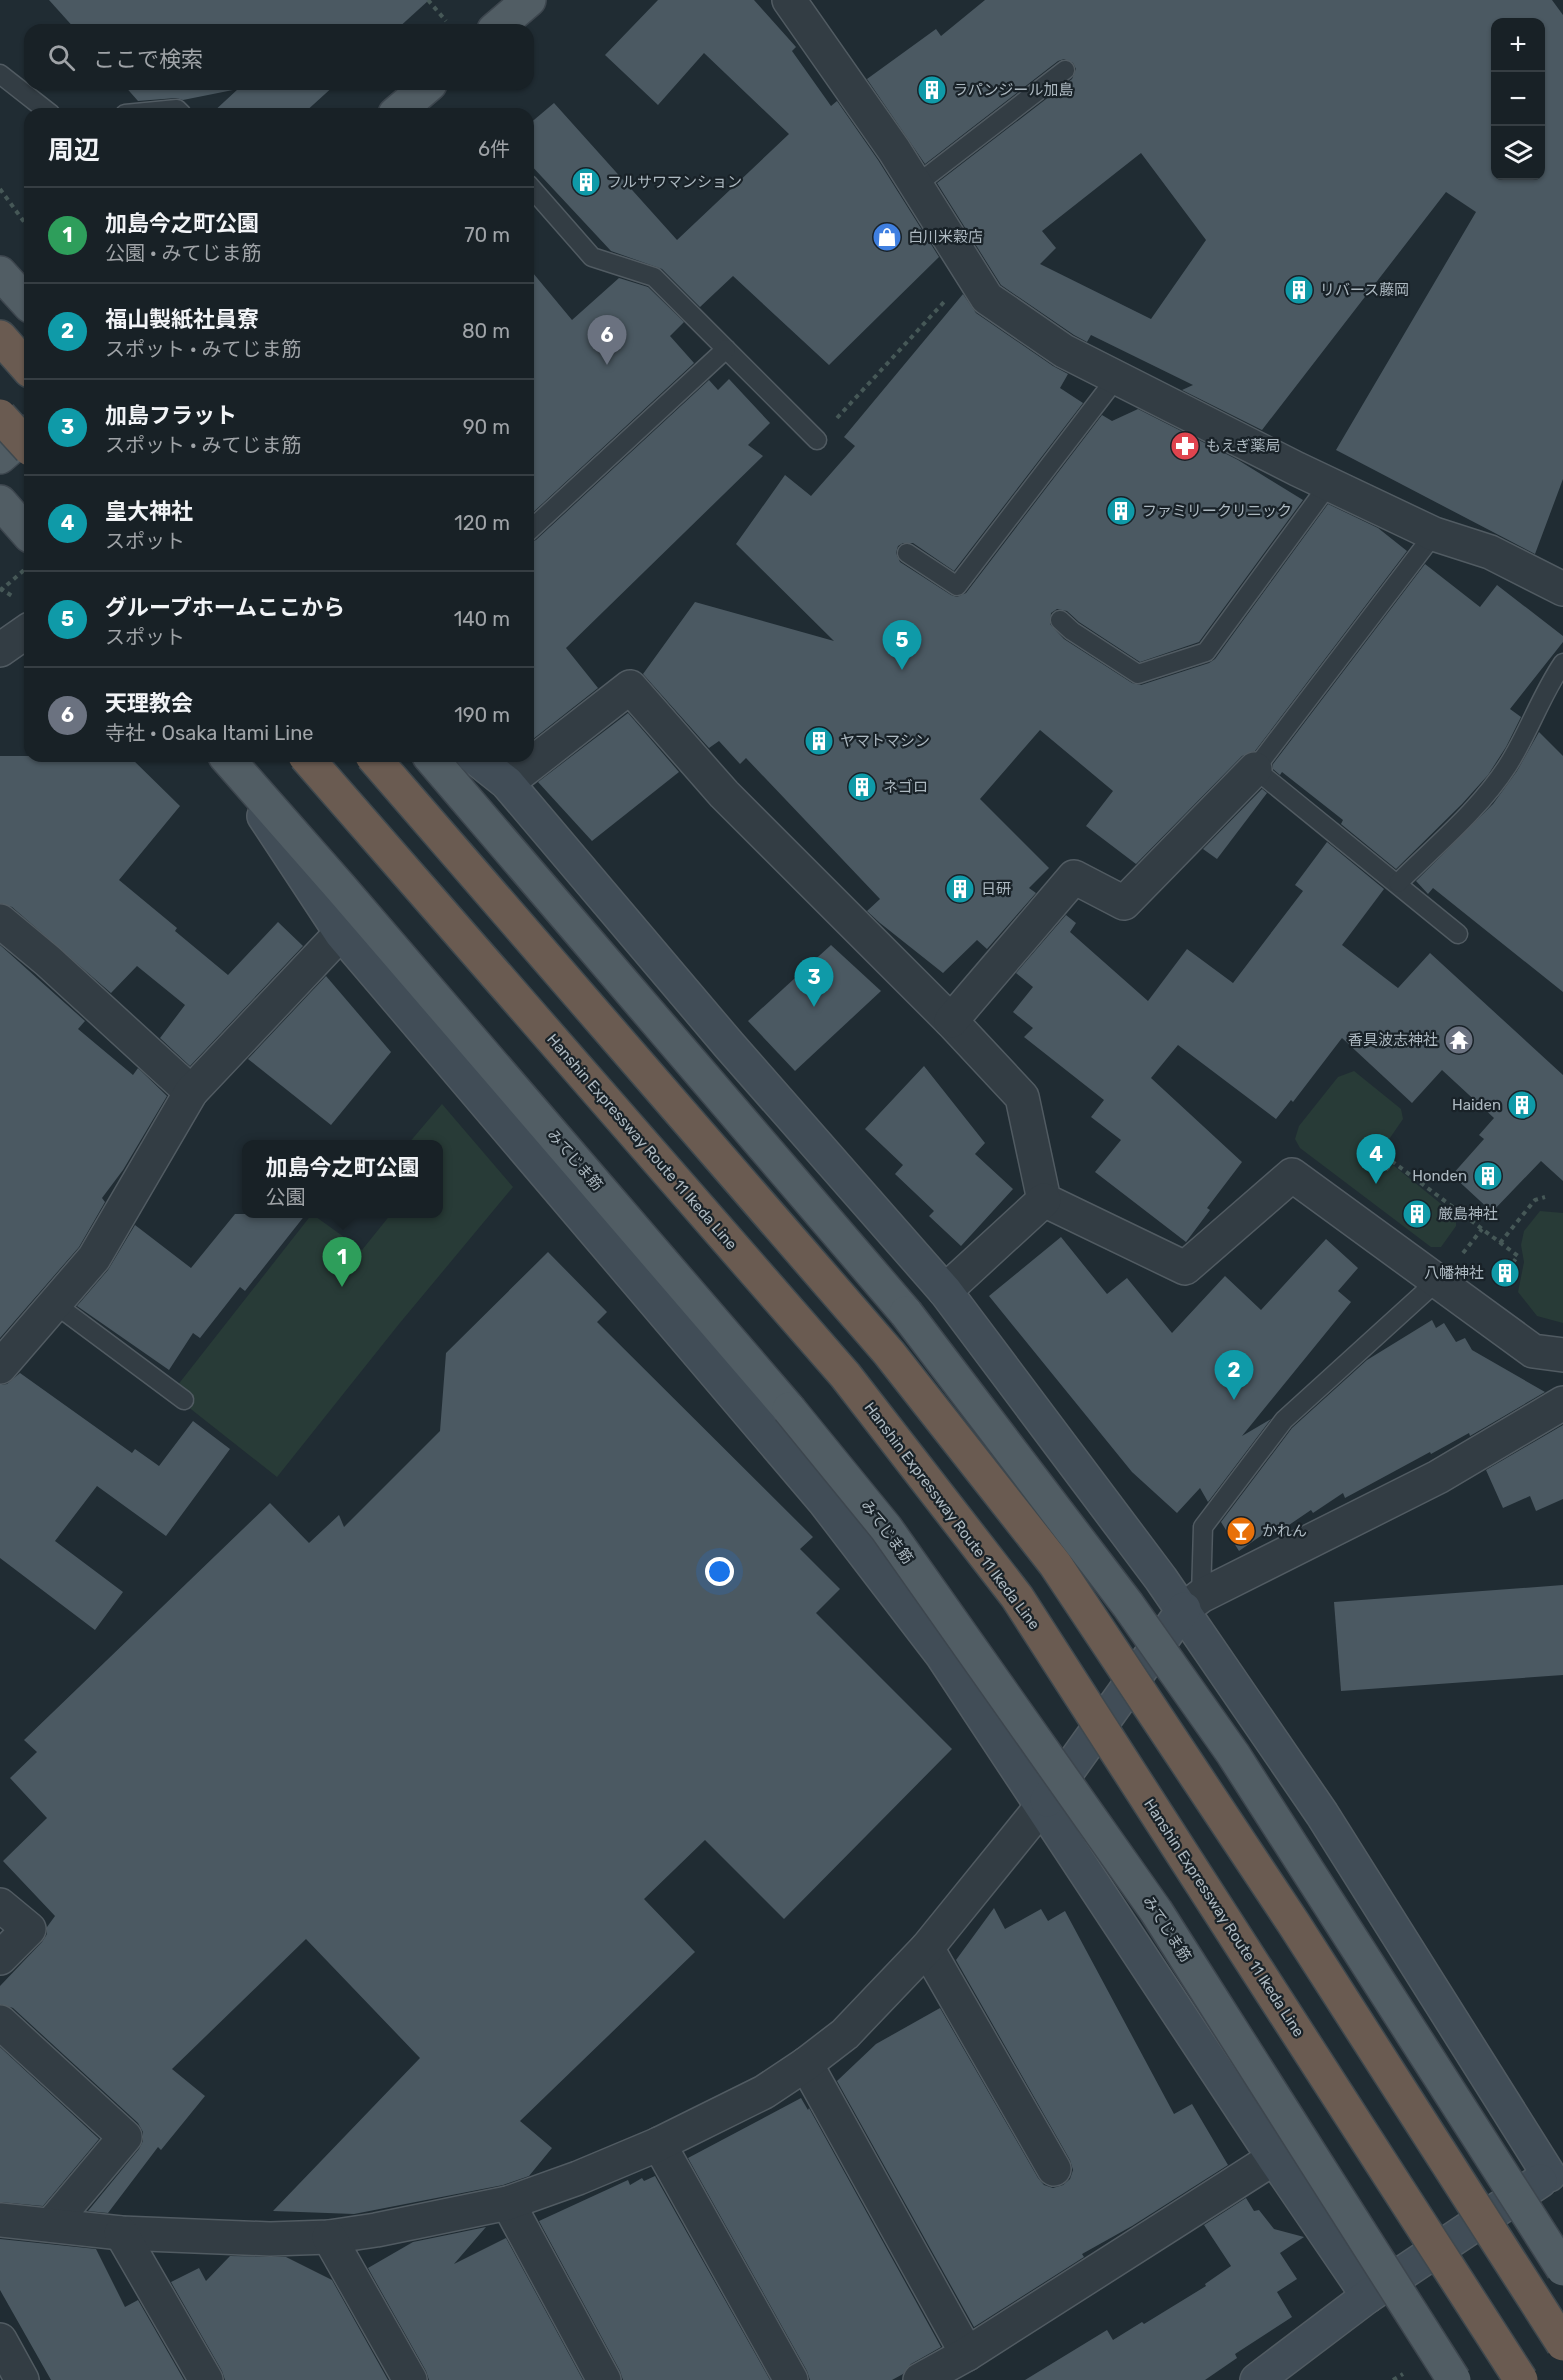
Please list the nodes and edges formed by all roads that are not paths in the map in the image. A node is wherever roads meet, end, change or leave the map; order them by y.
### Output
1 (529, 0) edge
2 (789, 0) edge
3 (501, 24) edge
4 (1065, 70) dead end
5 (0, 75) edge
6 (423, 90) edge
7 (43, 108) edge
8 (402, 108) edge
9 (916, 186) junction
10 (534, 191) edge
11 (0, 273) edge
12 (24, 299) edge
13 (0, 337) edge
14 (726, 349) junction
15 (24, 364) edge
16 (1117, 377) junction
17 (0, 416) edge
18 (24, 436) edge
19 (816, 440) road end
20 (24, 442) edge
21 (0, 457) edge
22 (1329, 483) junction
23 (0, 502) edge
24 (534, 526) edge
25 (24, 529) edge
26 (1434, 534) junction
27 (907, 553) dead end
28 (1563, 589) edge
29 (1060, 620) dead end
30 (24, 633) edge
31 (0, 650) edge
32 (1563, 663) edge
33 (229, 762) edge
34 (230, 762) edge
35 (309, 762) edge
36 (377, 762) edge
37 (434, 762) edge
38 (481, 762) edge
39 (534, 762) edge
40 (534, 762) edge
41 (1255, 769) junction
42 (507, 783) junction
43 (1398, 883) junction
44 (0, 921) edge
45 (341, 933) junction
46 (1458, 934) dead end
47 (951, 1021) junction
48 (190, 1092) junction
49 (1044, 1200) junction
50 (1436, 1282) junction
51 (945, 1291) junction
52 (55, 1304) junction
53 (1563, 1354) edge
54 (0, 1367) edge
55 (184, 1400) dead end
56 (1563, 1403) edge
57 (1192, 1603) junction
58 (1042, 1806) junction
59 (0, 1905) edge
60 (927, 1948) junction
61 (0, 1958) edge
62 (0, 2022) edge
63 (806, 2064) junction
64 (659, 2144) junction
65 (1274, 2158) junction
66 (1054, 2169) dead end
67 (1556, 2170) edge
68 (508, 2204) junction
69 (0, 2220) edge
70 (51, 2225) junction
71 (121, 2232) junction
72 (329, 2237) junction
73 (1563, 2269) edge
74 (1368, 2296) junction
75 (0, 2340) edge
76 (1563, 2344) edge
77 (967, 2354) junction
78 (22, 2380) edge
79 (206, 2380) edge
80 (410, 2380) edge
81 (604, 2380) edge
82 (791, 2380) edge
83 (920, 2380) edge
84 (1257, 2380) edge
85 (1454, 2380) edge
86 (1521, 2380) edge

1 - 3 main road
2 - 9 street
4 - 9 lane
5 - 7 lane
6 - 8 main road
9 - 16 street
10 - 14 lane
11 - 12 main road
13 - 15 highway
14 - 19 lane
14 - 24 lane
16 - 22 street
16 - 27 lane
17 - 20 highway, bridge
18 - 21 main road
22 - 26 street
22 - 29 lane
23 - 25 main road
26 - 28 street
26 - 41 lane
30 - 31 street
32 - 43 lane
33 - 45 street
34 - 85 main road, みてじま筋, bridge
35 - 86 highway, Hanshin Expressway Route 11 Ikeda Line, bridge
36 - 76 highway, bridge
37 - 73 main road, bridge
38 - 42 street
39 - 47 street
40 - 42 street
41 - 43 lane
41 - 47 street
42 - 51 street
43 - 46 lane
44 - 48 street
45 - 48 street
45 - 58 street
47 - 49 street
48 - 52 street
49 - 50 street
49 - 51 street
50 - 53 street
50 - 57 lane
51 - 57 street
52 - 54 street
52 - 55 lane
56 - 57 street
57 - 58 street
57 - 67 street
58 - 60 street
58 - 65 street
59 - 61 street
60 - 63 street
60 - 66 street
62 - 70 street
63 - 64 street
63 - 77 street
64 - 68 street
64 - 82 street
65 - 74 street
65 - 77 street
67 - 74 street
68 - 72 street
68 - 81 street
69 - 70 street
70 - 71 street
71 - 72 street
71 - 79 street
72 - 80 street
74 - 84 street
75 - 78 street
77 - 83 street

